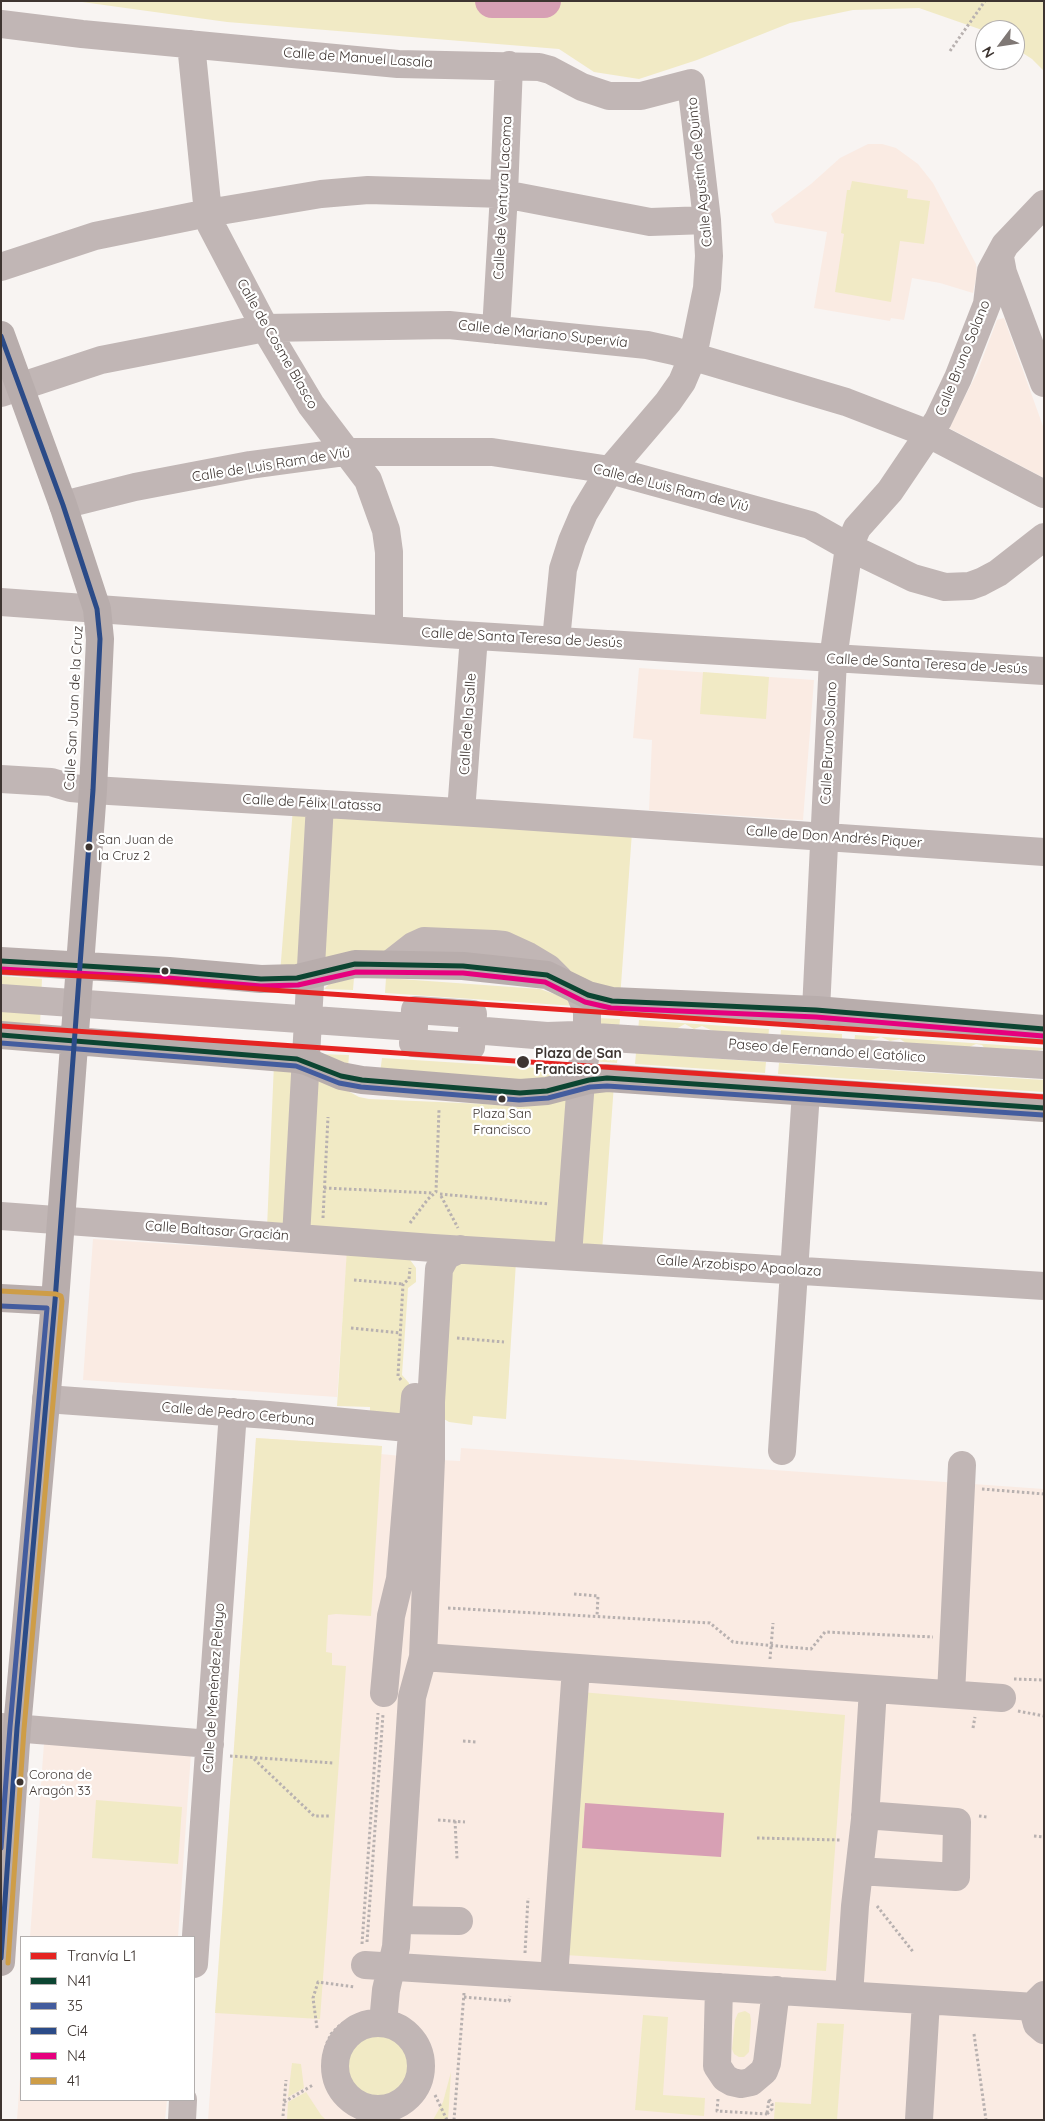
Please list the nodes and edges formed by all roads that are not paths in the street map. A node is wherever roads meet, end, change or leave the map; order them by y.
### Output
1 (7, 29) edge
2 (191, 44) junction
3 (509, 65) junction
4 (691, 83) joint
5 (504, 194) junction
6 (1044, 204) edge
7 (208, 213) junction
8 (707, 220) junction
9 (1000, 257) junction
10 (1, 267) edge
11 (265, 328) junction
12 (496, 330) junction
13 (1, 335) edge
14 (693, 356) junction
15 (1044, 383) edge
16 (10, 389) edge
17 (929, 434) junction
18 (346, 452) junction
19 (610, 470) junction
20 (1044, 494) edge
21 (63, 505) junction
22 (1044, 537) edge
23 (849, 547) junction
24 (1, 602) edge
25 (97, 609) junction
26 (389, 630) junction
27 (474, 636) junction
28 (556, 640) junction
29 (833, 659) junction
30 (1044, 670) edge
31 (1, 779) edge
32 (92, 790) junction
33 (320, 804) junction
34 (461, 812) junction
35 (623, 822) joint
36 (824, 836) junction
37 (1044, 852) edge
38 (1, 961) edge
39 (80, 965) junction
40 (311, 975) junction
41 (569, 985) junction
42 (1, 998) edge
43 (77, 1003) junction
44 (816, 1010) junction
45 (298, 1018) junction
46 (1044, 1029) edge
47 (1, 1035) edge
48 (74, 1041) junction
49 (306, 1060) junction
50 (1044, 1065) edge
51 (571, 1084) junction
52 (806, 1092) junction
53 (1044, 1108) edge
54 (1, 1216) edge
55 (61, 1220) junction
56 (296, 1237) junction
57 (461, 1242) junction
58 (416, 1246) junction
59 (568, 1255) junction
60 (794, 1270) junction
61 (1044, 1286) edge
62 (1, 1298) edge
63 (55, 1301) junction
64 (46, 1399) junction
65 (233, 1412) junction
66 (421, 1430) junction
67 (782, 1451) dead end
68 (962, 1476) road end
69 (412, 1580) junction
70 (423, 1657) junction
71 (576, 1668) junction
72 (873, 1689) junction
73 (941, 1694) junction
74 (412, 1696) junction
75 (1002, 1698) dead end
76 (381, 1699) road end
77 (9, 1727) edge
78 (219, 1750) junction
79 (7, 1810) edge
80 (865, 1815) junction
81 (859, 1871) junction
82 (398, 1920) junction
83 (459, 1921) dead end
84 (2, 1949) edge
85 (195, 1955) edge
86 (362, 1966) road end
87 (392, 1967) junction
88 (554, 1977) junction
89 (719, 1987) junction
90 (776, 1990) junction
91 (849, 1994) junction
92 (926, 2001) junction
93 (1041, 2011) edge
94 (382, 2023) junction
95 (183, 2101) edge
96 (374, 2115) edge
97 (182, 2120) edge
98 (919, 2120) edge

1 - 2 street, Calle de Manuel Lasala
2 - 3 street, Calle de Manuel Lasala
2 - 7 street, Calle de Cosme Blasco
3 - 4 street, Calle de Manuel Lasala
3 - 5 street, Calle de Ventura Lacoma
4 - 8 street, Calle Agustín de Quinto
5 - 7 street
5 - 8 street
5 - 12 street, Calle de Ventura Lacoma
6 - 9 street, Calle Bruno Solano
7 - 10 street
7 - 11 street, Calle de Cosme Blasco
8 - 14 street, Calle Agustín de Quinto
9 - 15 street
9 - 17 street, Calle Bruno Solano
11 - 12 street, Calle de Mariano Supervía
11 - 16 street, Calle de Mariano Supervía
11 - 18 street, Calle de Cosme Blasco
12 - 14 street, Calle de Mariano Supervía
13 - 16 main road, Calle San Juan de la Cruz
14 - 17 street, Calle de Mariano Supervía
14 - 19 street, Calle Agustín de Quinto
16 - 21 main road, Calle San Juan de la Cruz
17 - 20 street, Calle de Mariano Supervía
17 - 23 street, Calle Bruno Solano
18 - 19 street, Calle de Luis Ram de Viú
18 - 21 street, Calle de Luis Ram de Viú
18 - 26 street, Calle de Cosme Blasco
19 - 23 street, Calle de Luis Ram de Viú
19 - 28 street, Calle Agustín de Quinto
21 - 25 main road, Calle San Juan de la Cruz
22 - 23 street, Calle de Luis Ram de Viú
23 - 29 street, Calle Bruno Solano
24 - 25 street, Calle de Santa Teresa de Jesús
25 - 26 street, Calle de Santa Teresa de Jesús
25 - 32 main road, Calle San Juan de la Cruz
26 - 27 street, Calle de Santa Teresa de Jesús
27 - 28 street, Calle de Santa Teresa de Jesús
27 - 34 street, Calle de la Salle
28 - 29 street, Calle de Santa Teresa de Jesús
29 - 30 street, Calle de Santa Teresa de Jesús
29 - 36 street, Calle Bruno Solano
31 - 32 street, Calle de Félix Latassa
32 - 33 street, Calle de Félix Latassa
32 - 39 main road, Calle San Juan de la Cruz
33 - 34 street, Calle de Félix Latassa
33 - 40 street
34 - 35 street, Calle de Félix Latassa
35 - 36 street, Calle de Don Andrés Piquer
36 - 37 street, Calle de Don Andrés Piquer
36 - 44 street, Calle Bruno Solano
38 - 39 main road
39 - 40 main road
39 - 43 main road, Calle San Juan de la Cruz
40 - 41 main road
40 - 45 street
41 - 44 main road
41 - 51 street
42 - 43 street
43 - 45 street
43 - 48 main road, Calle San Juan de la Cruz
44 - 46 main road
45 - 49 street
45 - 50 street, Paseo de Fernando el Católico
47 - 48 main road
48 - 49 main road
48 - 55 main road, Calle San Juan de la Cruz
49 - 51 main road
49 - 56 street
51 - 52 main road
51 - 59 street
52 - 53 main road
52 - 60 street
54 - 55 street, Calle Baltasar Gracián
55 - 56 street, Calle Baltasar Gracián
55 - 63 main road, Calle San Juan de la Cruz
56 - 58 street, Calle Baltasar Gracián
57 - 58 street, Calle Arzobispo Apaolaza
57 - 59 street, Calle Arzobispo Apaolaza
57 - 66 street
58 - 66 street
59 - 60 street, Calle Arzobispo Apaolaza
60 - 61 street, Calle Arzobispo Apaolaza
60 - 67 street
62 - 63 main road
63 - 64 main road, Calle San Juan de la Cruz
64 - 65 street, Calle de Pedro Cerbuna
64 - 77 main road, Calle San Juan de la Cruz
65 - 66 street, Calle de Pedro Cerbuna
65 - 78 street, Calle de Menéndez Pelayo
66 - 69 street
68 - 73 street
69 - 70 street
69 - 74 street
69 - 76 street
70 - 71 street
70 - 74 street
71 - 72 street
71 - 88 street
72 - 73 street
72 - 80 street
73 - 75 street
74 - 82 street
77 - 78 street
77 - 79 main road, Calle San Juan de la Cruz
78 - 85 street, Calle de Menéndez Pelayo
79 - 84 main road, Calle San Juan de la Cruz
80 - 81 street
80 - 81 street
81 - 91 street
82 - 83 street
82 - 87 street
86 - 87 street
87 - 88 street
87 - 94 street
88 - 89 street
89 - 90 street
89 - 90 street
90 - 91 street
91 - 92 street
92 - 93 street
92 - 98 street
94 - 96 street
94 - 96 street
95 - 97 street

